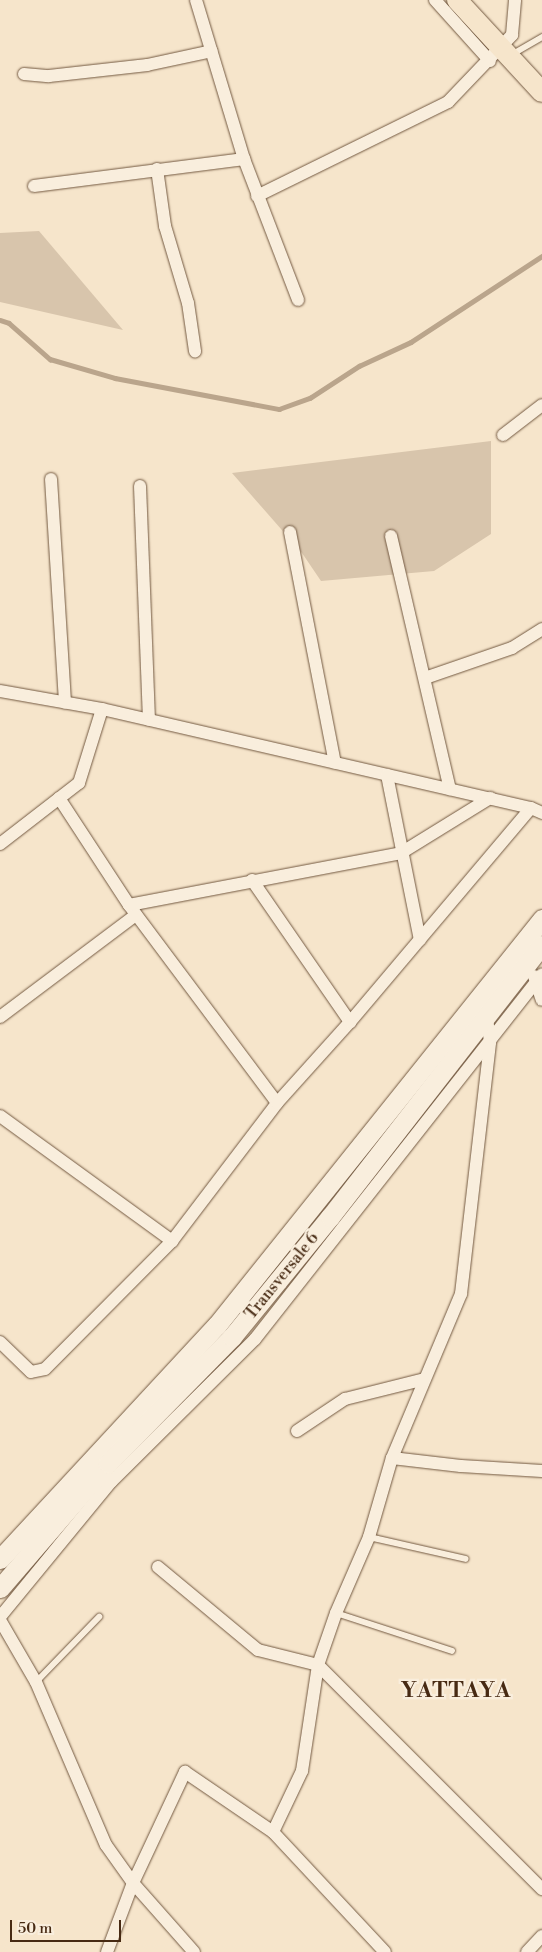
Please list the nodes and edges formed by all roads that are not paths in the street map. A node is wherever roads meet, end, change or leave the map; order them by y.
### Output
1 (196, 0) edge
2 (435, 0) edge
3 (457, 0) edge
4 (515, 0) edge
5 (542, 37) edge
6 (212, 51) junction
7 (500, 55) junction
8 (24, 74) dead end
9 (542, 92) edge
10 (244, 159) junction
11 (156, 169) junction
12 (34, 186) dead end
13 (257, 196) junction
14 (298, 300) dead end
15 (195, 351) dead end
16 (542, 405) edge
17 (503, 435) dead end
18 (50, 479) dead end
19 (140, 486) dead end
20 (290, 532) dead end
21 (390, 536) dead end
22 (542, 629) edge
23 (425, 678) junction
24 (0, 691) edge
25 (65, 703) junction
26 (102, 709) junction
27 (149, 720) junction
28 (335, 763) junction
29 (387, 774) junction
30 (450, 789) junction
31 (59, 798) junction
32 (490, 798) junction
33 (537, 810) edge
34 (0, 844) edge
35 (401, 853) junction
36 (252, 880) junction
37 (132, 910) junction
38 (542, 919) edge
39 (420, 940) junction
40 (542, 945) edge
41 (528, 962) junction
42 (539, 978) edge
43 (542, 1000) edge
44 (0, 1017) edge
45 (487, 1018) junction
46 (350, 1022) junction
47 (490, 1042) junction
48 (277, 1104) junction
49 (0, 1116) edge
50 (337, 1222) junction
51 (172, 1241) junction
52 (0, 1342) edge
53 (425, 1379) junction
54 (297, 1431) dead end
55 (392, 1458) junction
56 (542, 1471) edge
57 (88, 1500) junction
58 (369, 1537) junction
59 (0, 1559) edge
60 (466, 1559) dead end
61 (158, 1567) dead end
62 (0, 1588) edge
63 (336, 1613) junction
64 (99, 1617) dead end
65 (0, 1618) edge
66 (452, 1651) dead end
67 (318, 1665) junction
68 (36, 1682) junction
69 (273, 1832) junction
70 (133, 1883) junction
71 (542, 1889) edge
72 (542, 1936) edge
73 (107, 1952) edge
74 (194, 1952) edge
75 (386, 1952) edge
76 (527, 1952) edge

1 - 6 street
2 - 7 street
3 - 7 main road
4 - 7 street
5 - 7 lane
6 - 8 street
6 - 10 street
7 - 9 main road
7 - 13 street
10 - 11 street
10 - 13 street
11 - 12 street
11 - 15 street
13 - 14 street
16 - 17 street
18 - 25 street
19 - 27 street
20 - 28 street
21 - 23 street
22 - 23 street
23 - 30 street
24 - 25 street
25 - 26 street
26 - 27 street
26 - 31 street
27 - 28 street
28 - 29 street
29 - 30 street
29 - 35 street
30 - 32 street
31 - 34 street
31 - 37 street
32 - 33 street
32 - 35 street
33 - 39 street
35 - 36 street
35 - 39 street
36 - 37 street
36 - 46 street
37 - 44 street
37 - 48 street
38 - 59 main road, Transversale 6
39 - 46 street
40 - 41 main road, Transversale 6
41 - 42 street
41 - 45 main road, Transversale 6
42 - 43 street
42 - 47 street
45 - 47 street
45 - 50 main road, Transversale 6
46 - 48 street
47 - 50 street
47 - 53 street
48 - 51 street
49 - 51 street
50 - 57 main road, Transversale 6
51 - 52 street
53 - 54 street
53 - 55 street
55 - 56 street
55 - 58 street
57 - 62 main road, Transversale 6
57 - 65 street
58 - 60 lane
58 - 63 street
61 - 67 street
63 - 66 lane
63 - 67 street
64 - 68 lane
65 - 68 street
67 - 69 street
67 - 71 street
68 - 70 street
69 - 70 street
69 - 75 street
70 - 73 street
70 - 74 street
72 - 76 street

